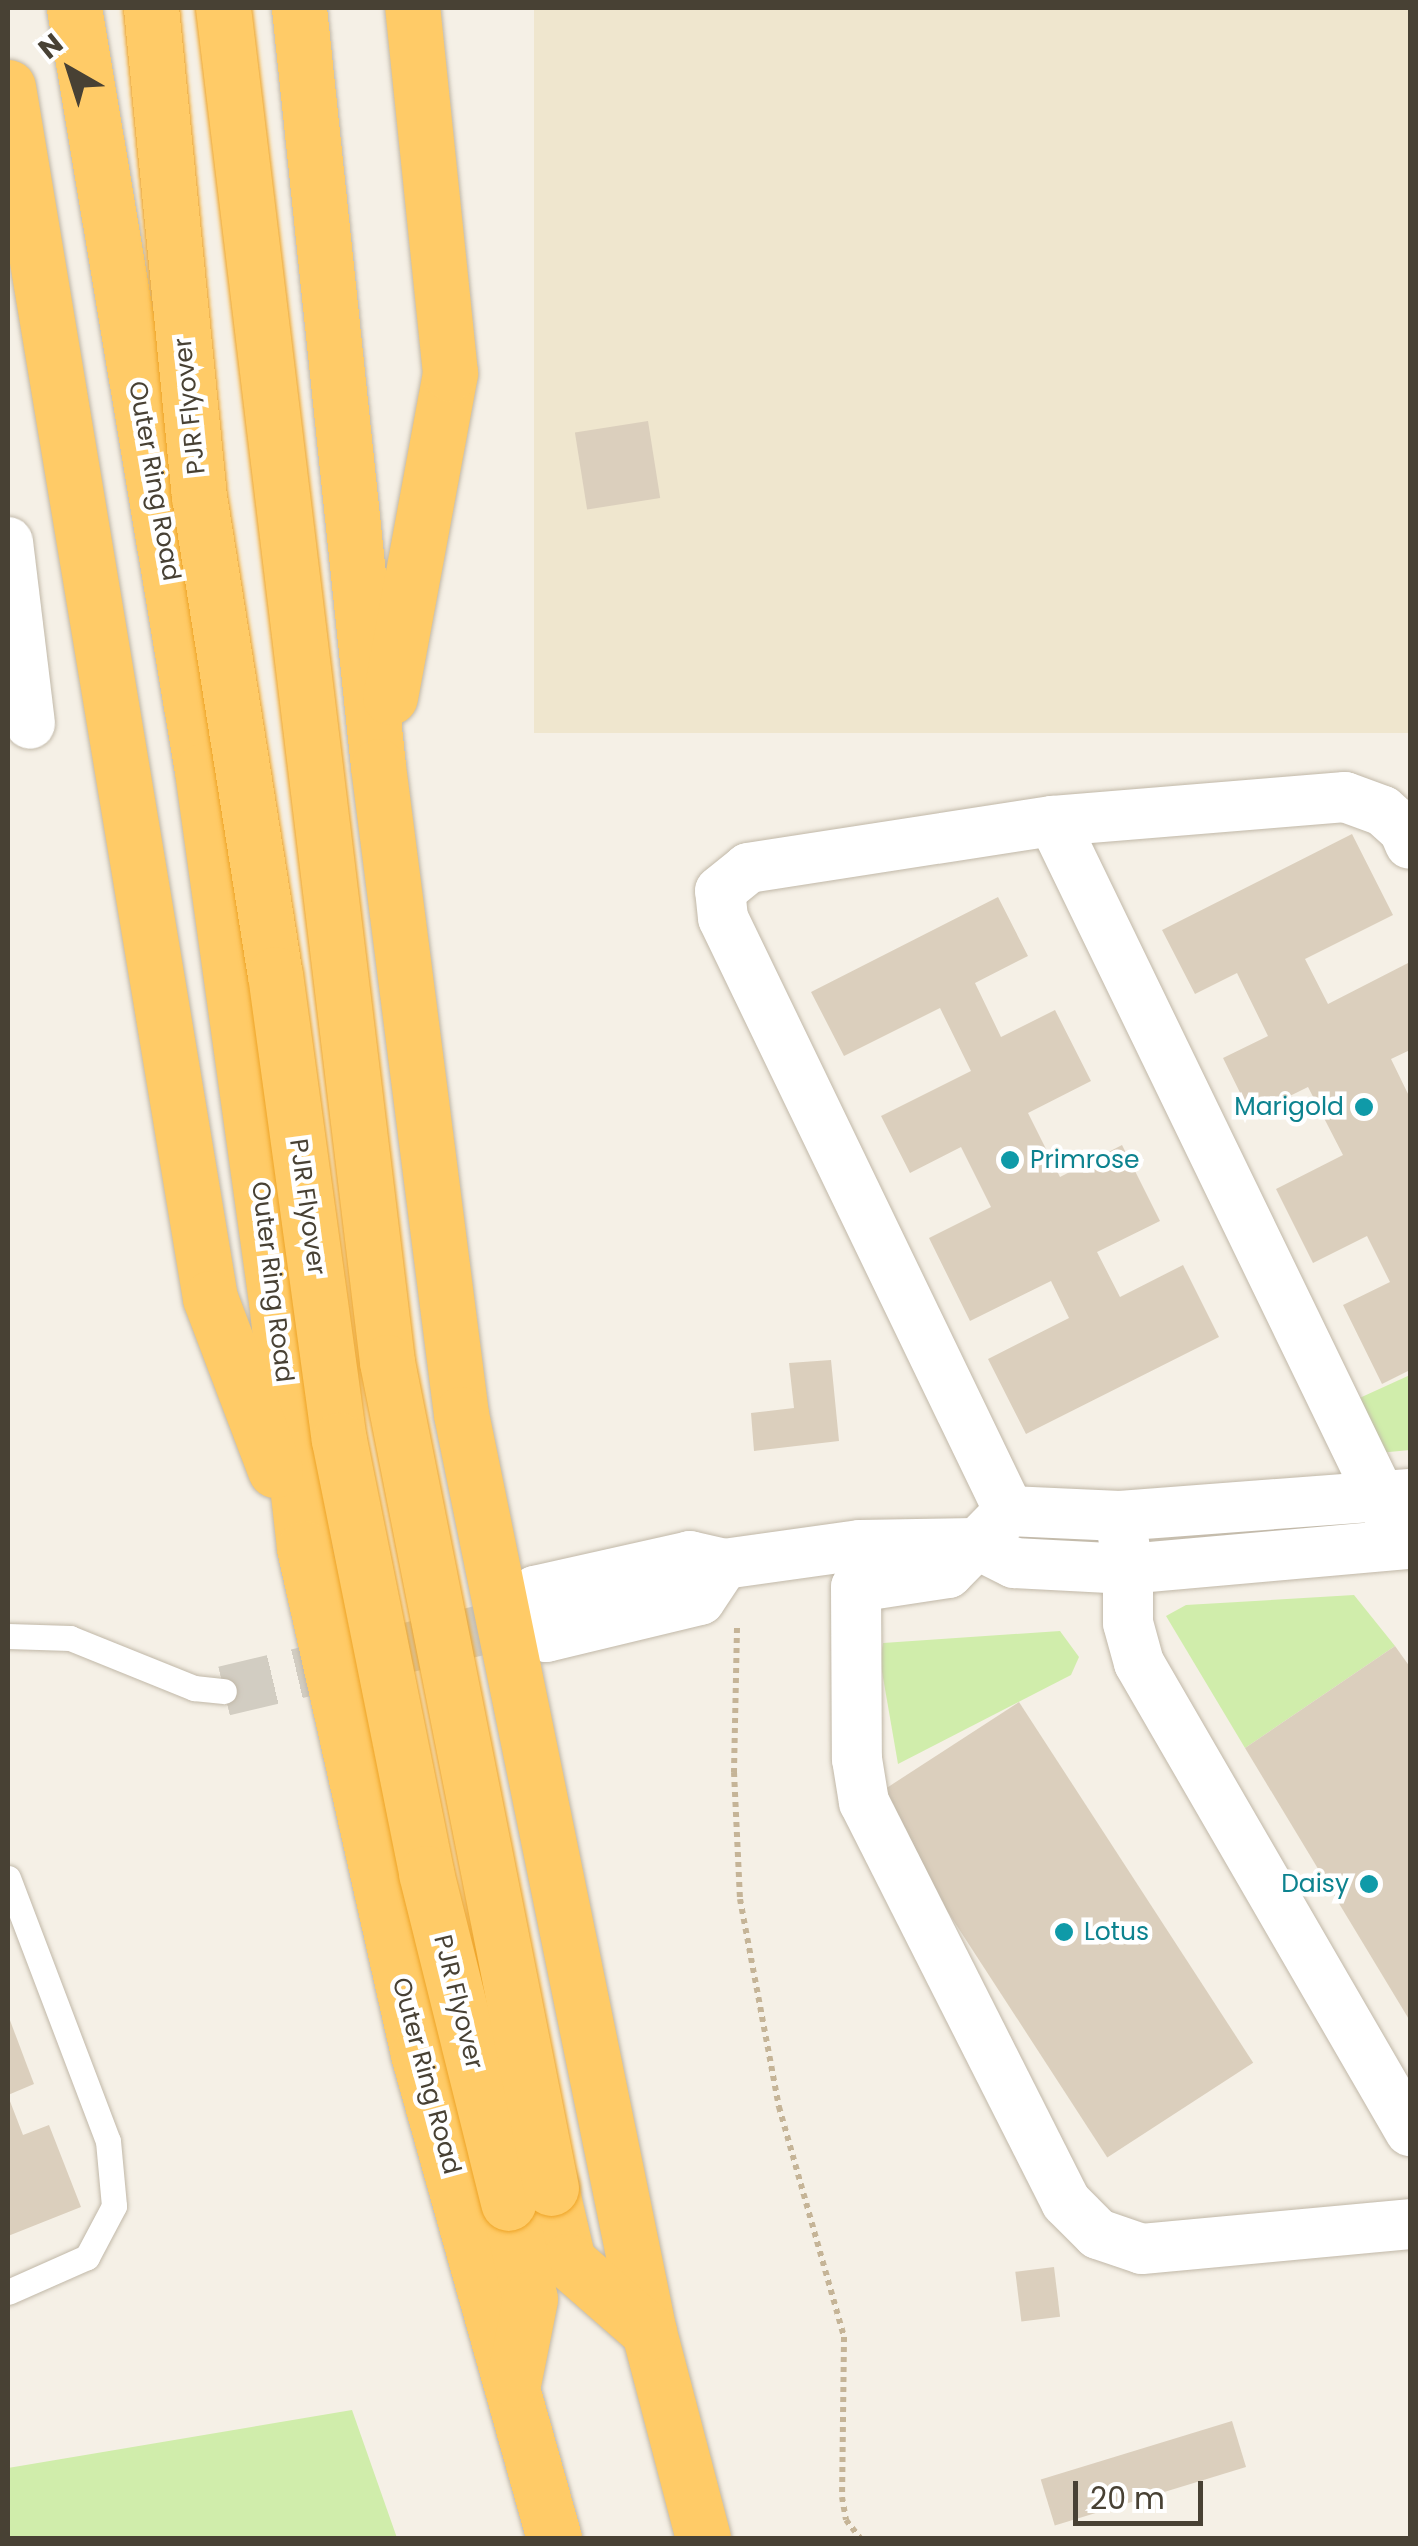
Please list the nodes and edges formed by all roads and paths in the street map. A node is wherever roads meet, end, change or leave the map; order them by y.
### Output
1 (74, 8) edge
2 (151, 8) edge
3 (223, 8) edge
4 (300, 8) edge
5 (412, 8) edge
6 (8, 87) edge
7 (8, 542) edge
8 (30, 724) dead end
9 (378, 766) junction
10 (1053, 821) junction
11 (1410, 844) edge
12 (1396, 1495) edge
13 (1120, 1516) junction
14 (991, 1527) junction
15 (304, 1548) junction
16 (1408, 1548) edge
17 (724, 1564) joint
18 (1128, 1569) junction
19 (8, 1636) edge
20 (224, 1690) tunnel mouth
21 (8, 1878) edge
22 (1410, 2130) edge
23 (529, 2195) junction
24 (1410, 2224) edge
25 (8, 2292) edge
26 (650, 2332) junction
27 (512, 2392) junction
28 (554, 2538) edge
29 (703, 2538) edge
30 (860, 2538) edge

1 - 15 highway, Outer Ring Road
2 - 23 highway, PJR Flyover, bridge
3 - 23 highway, PJR Flyover, bridge
4 - 9 highway
5 - 9 highway
6 - 15 highway
7 - 8 street
9 - 26 highway
10 - 11 street
10 - 12 street
10 - 14 street
12 - 13 street
12 - 16 street
13 - 14 street
13 - 18 street
14 - 17 street
14 - 18 street
14 - 24 street
15 - 27 highway, Outer Ring Road
16 - 18 street
17 - 30 path
18 - 22 street
19 - 20 lane
21 - 25 lane
23 - 26 highway, PJR Flyover
23 - 27 highway, PJR Flyover
26 - 29 highway
27 - 28 highway, Outer Ring Road

